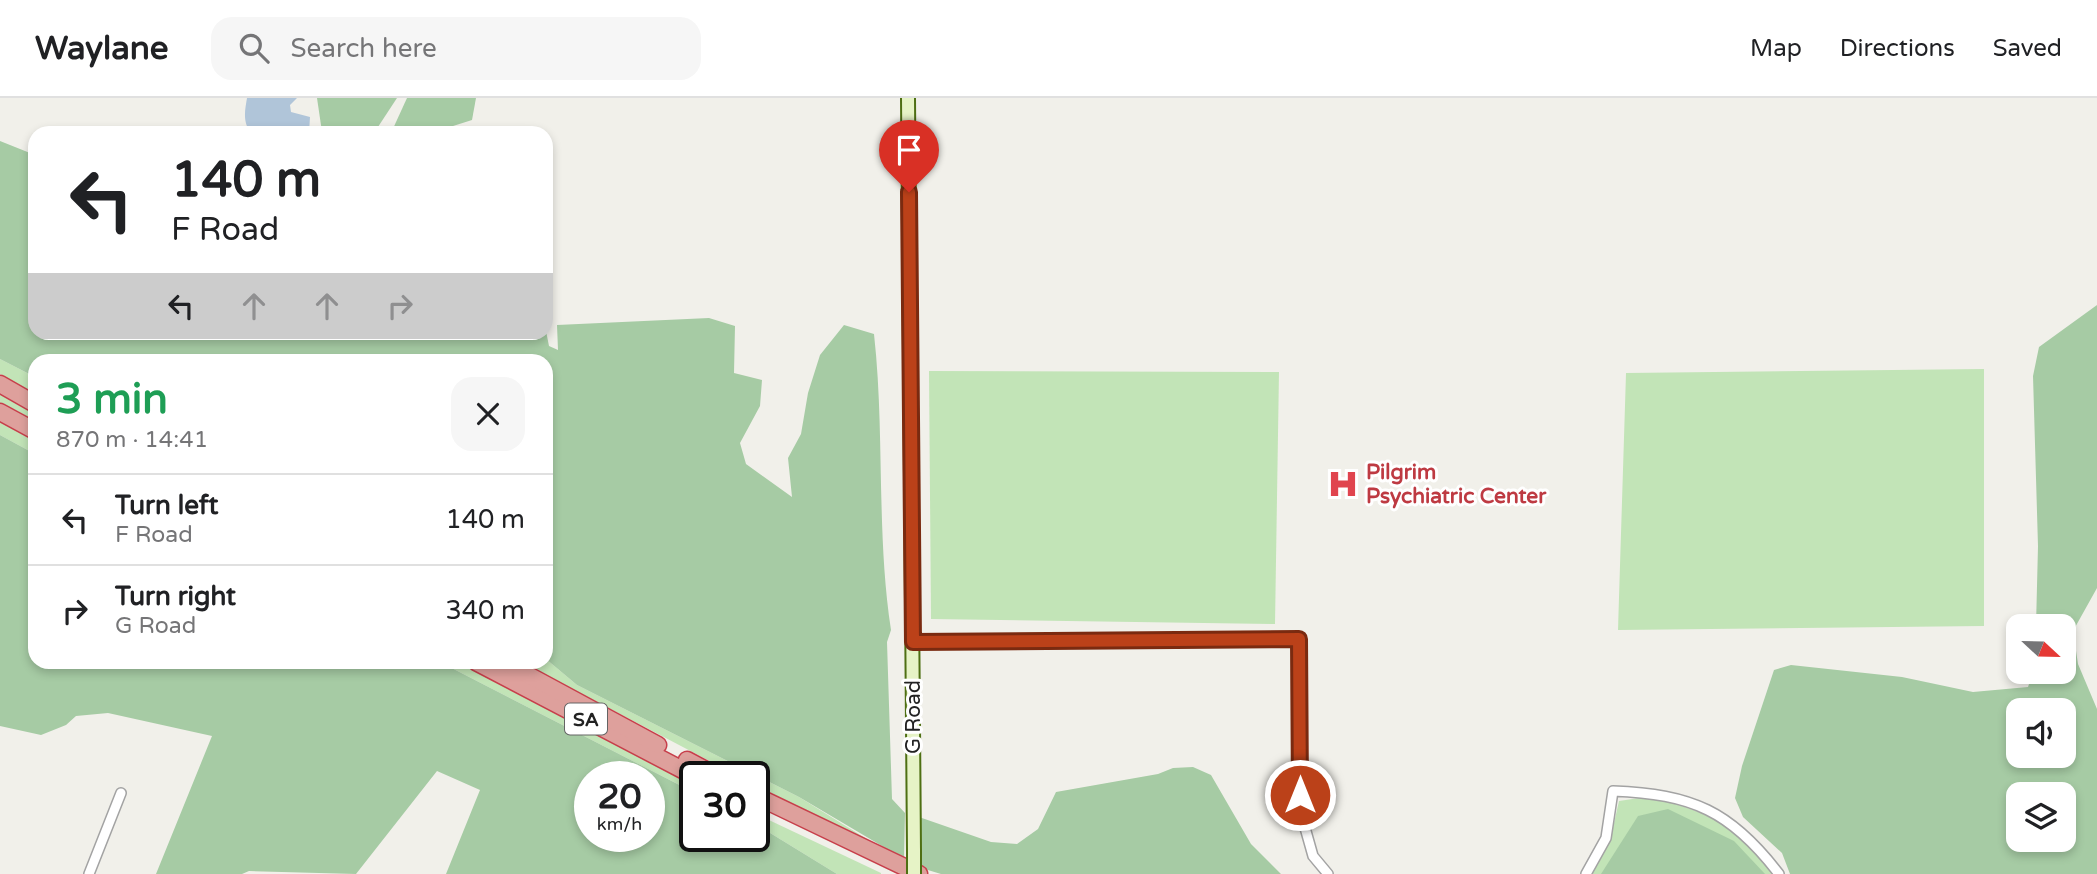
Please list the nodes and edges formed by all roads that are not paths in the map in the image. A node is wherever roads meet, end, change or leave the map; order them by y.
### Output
1 (908, 98) edge
2 (0, 384) edge
3 (28, 400) edge
4 (0, 412) edge
5 (28, 427) edge
6 (913, 642) junction
7 (489, 669) edge
8 (517, 669) edge
9 (689, 761) edge
10 (679, 768) edge
11 (121, 793) dead end
12 (770, 803) edge
13 (770, 815) edge
14 (89, 874) edge
15 (894, 874) edge
16 (914, 874) edge
17 (919, 874) edge
18 (1328, 874) edge
19 (1586, 874) edge
20 (1779, 874) edge

1 - 6 street, G Road
2 - 3 highway
4 - 5 highway
6 - 16 street, G Road, bridge
6 - 18 street
7 - 10 highway, SA
8 - 9 highway, SA
11 - 14 street
12 - 17 highway
13 - 15 highway
19 - 20 street

